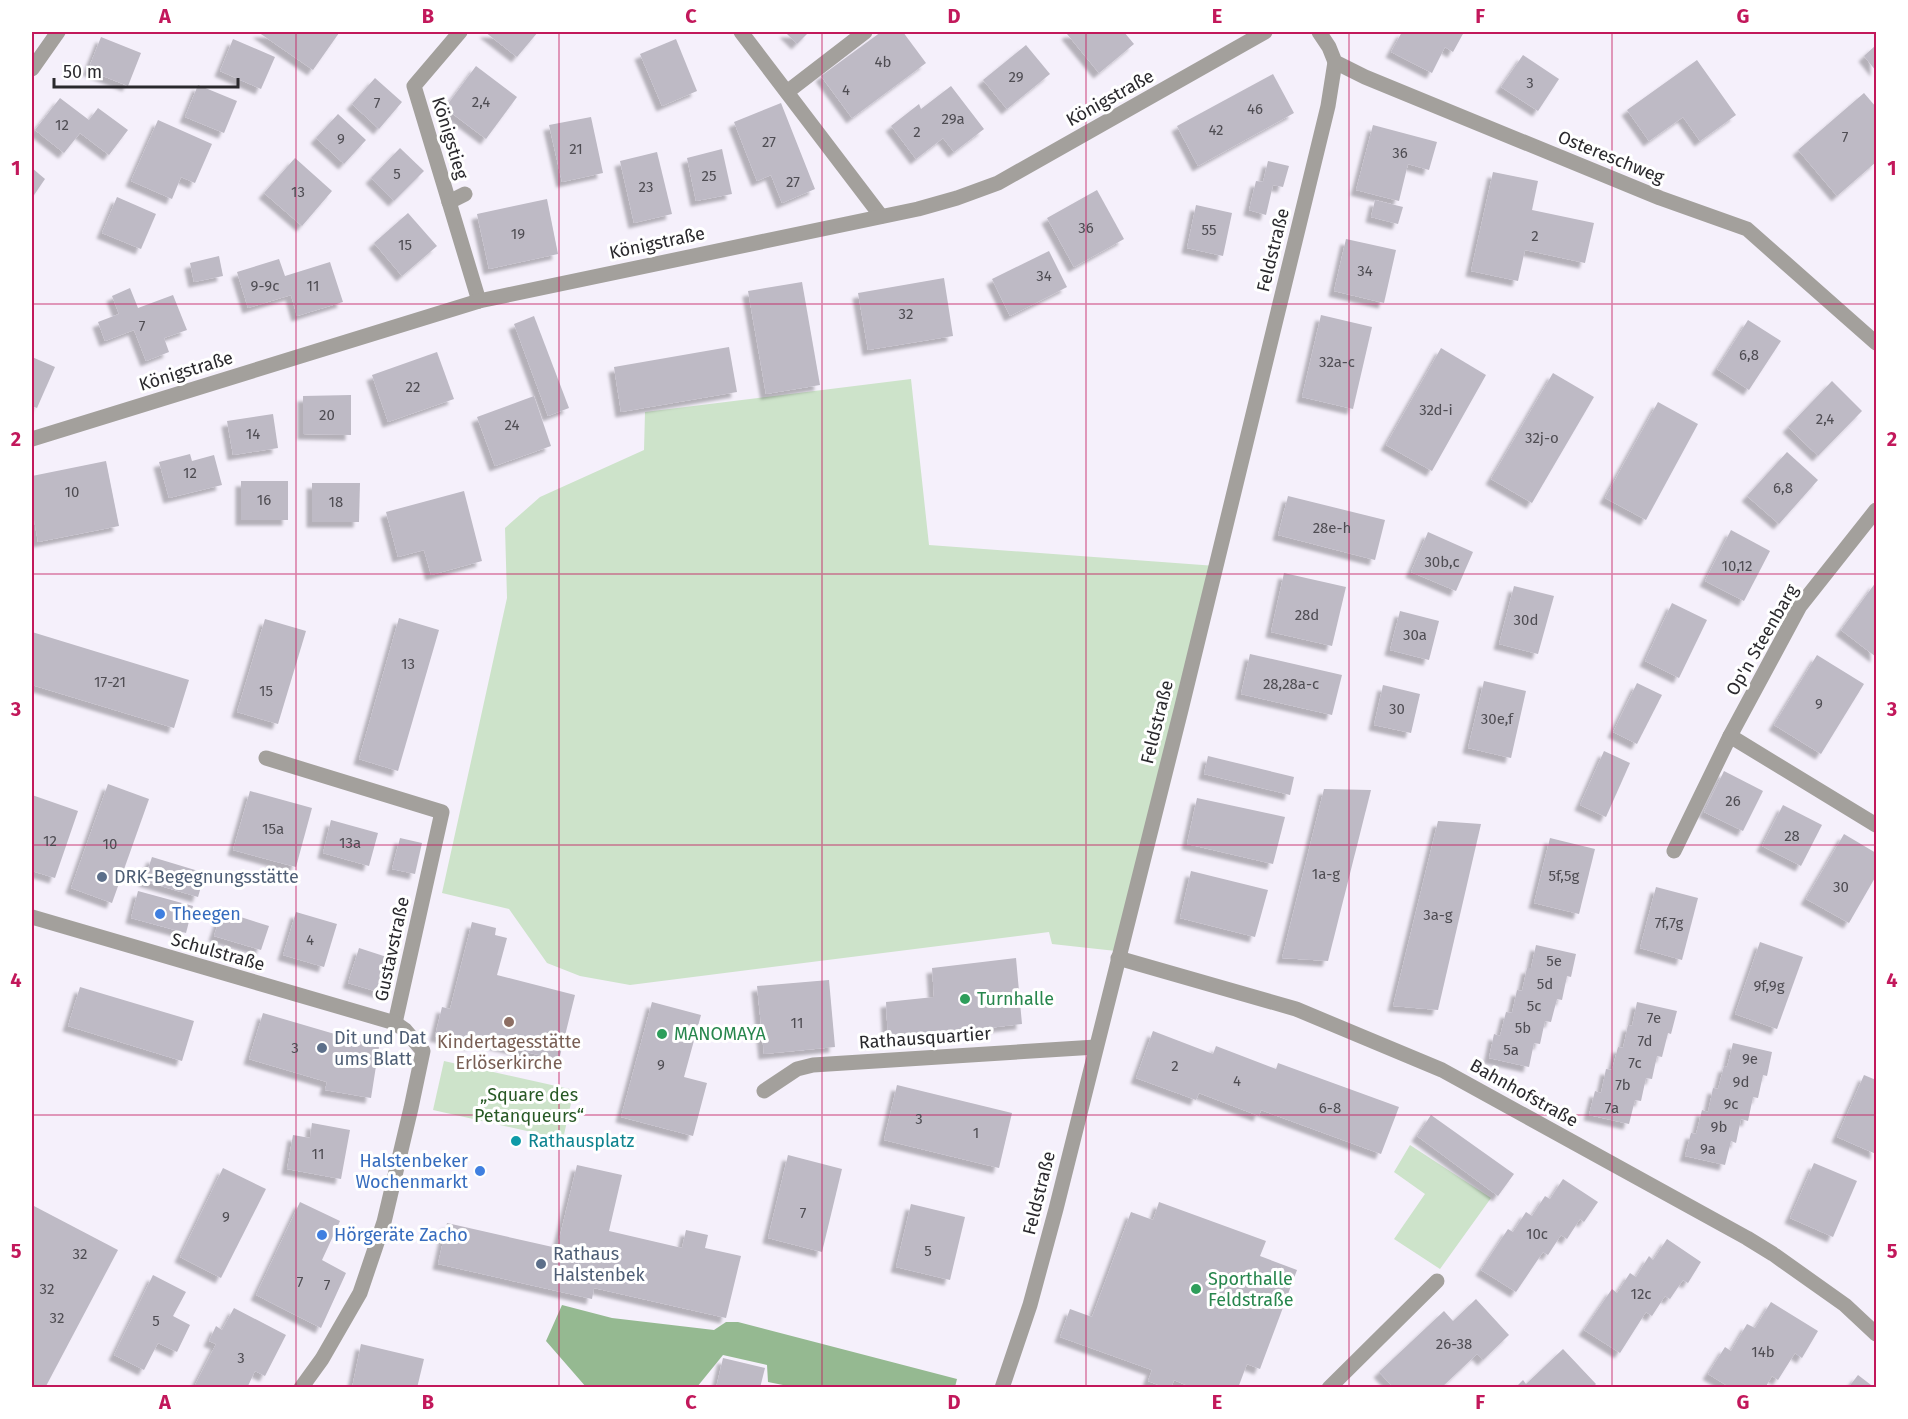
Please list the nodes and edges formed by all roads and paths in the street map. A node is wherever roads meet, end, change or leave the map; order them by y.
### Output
1 (58, 32) edge
2 (460, 32) edge
3 (741, 32) edge
4 (865, 32) edge
5 (1265, 32) edge
6 (1319, 32) edge
7 (1335, 62) junction
8 (32, 69) edge
9 (787, 92) junction
10 (465, 194) dead end
11 (449, 201) junction
12 (881, 216) junction
13 (479, 301) junction
14 (1876, 343) edge
15 (32, 439) edge
16 (1876, 510) edge
17 (1730, 736) junction
18 (266, 758) dead end
19 (1876, 825) edge
20 (1674, 851) dead end
21 (32, 917) edge
22 (1118, 958) junction
23 (395, 1023) junction
24 (1096, 1047) junction
25 (764, 1090) dead end
26 (1437, 1281) dead end
27 (1876, 1334) edge
28 (1336, 1385) edge
29 (301, 1388) edge
30 (1002, 1388) edge

1 - 8 street
2 - 11 street, Königstieg
3 - 9 street
4 - 9 street
5 - 12 street, Königstraße
6 - 7 street
7 - 14 street, Ostereschweg
7 - 22 street, Feldstraße
9 - 12 street
10 - 11 street, Königstieg
11 - 13 street, Königstieg
12 - 13 street, Königstraße
13 - 15 street, Königstraße
16 - 17 street, Op'n Steenbarg
17 - 19 street
17 - 20 street, Op'n Steenbarg
18 - 23 street, Gustavstraße
21 - 23 street, Schulstraße
22 - 24 street, Feldstraße
22 - 27 street, Bahnhofstraße
23 - 29 street, Gustavstraße
24 - 25 street, Rathausquartier
24 - 30 street, Feldstraße
26 - 28 street

